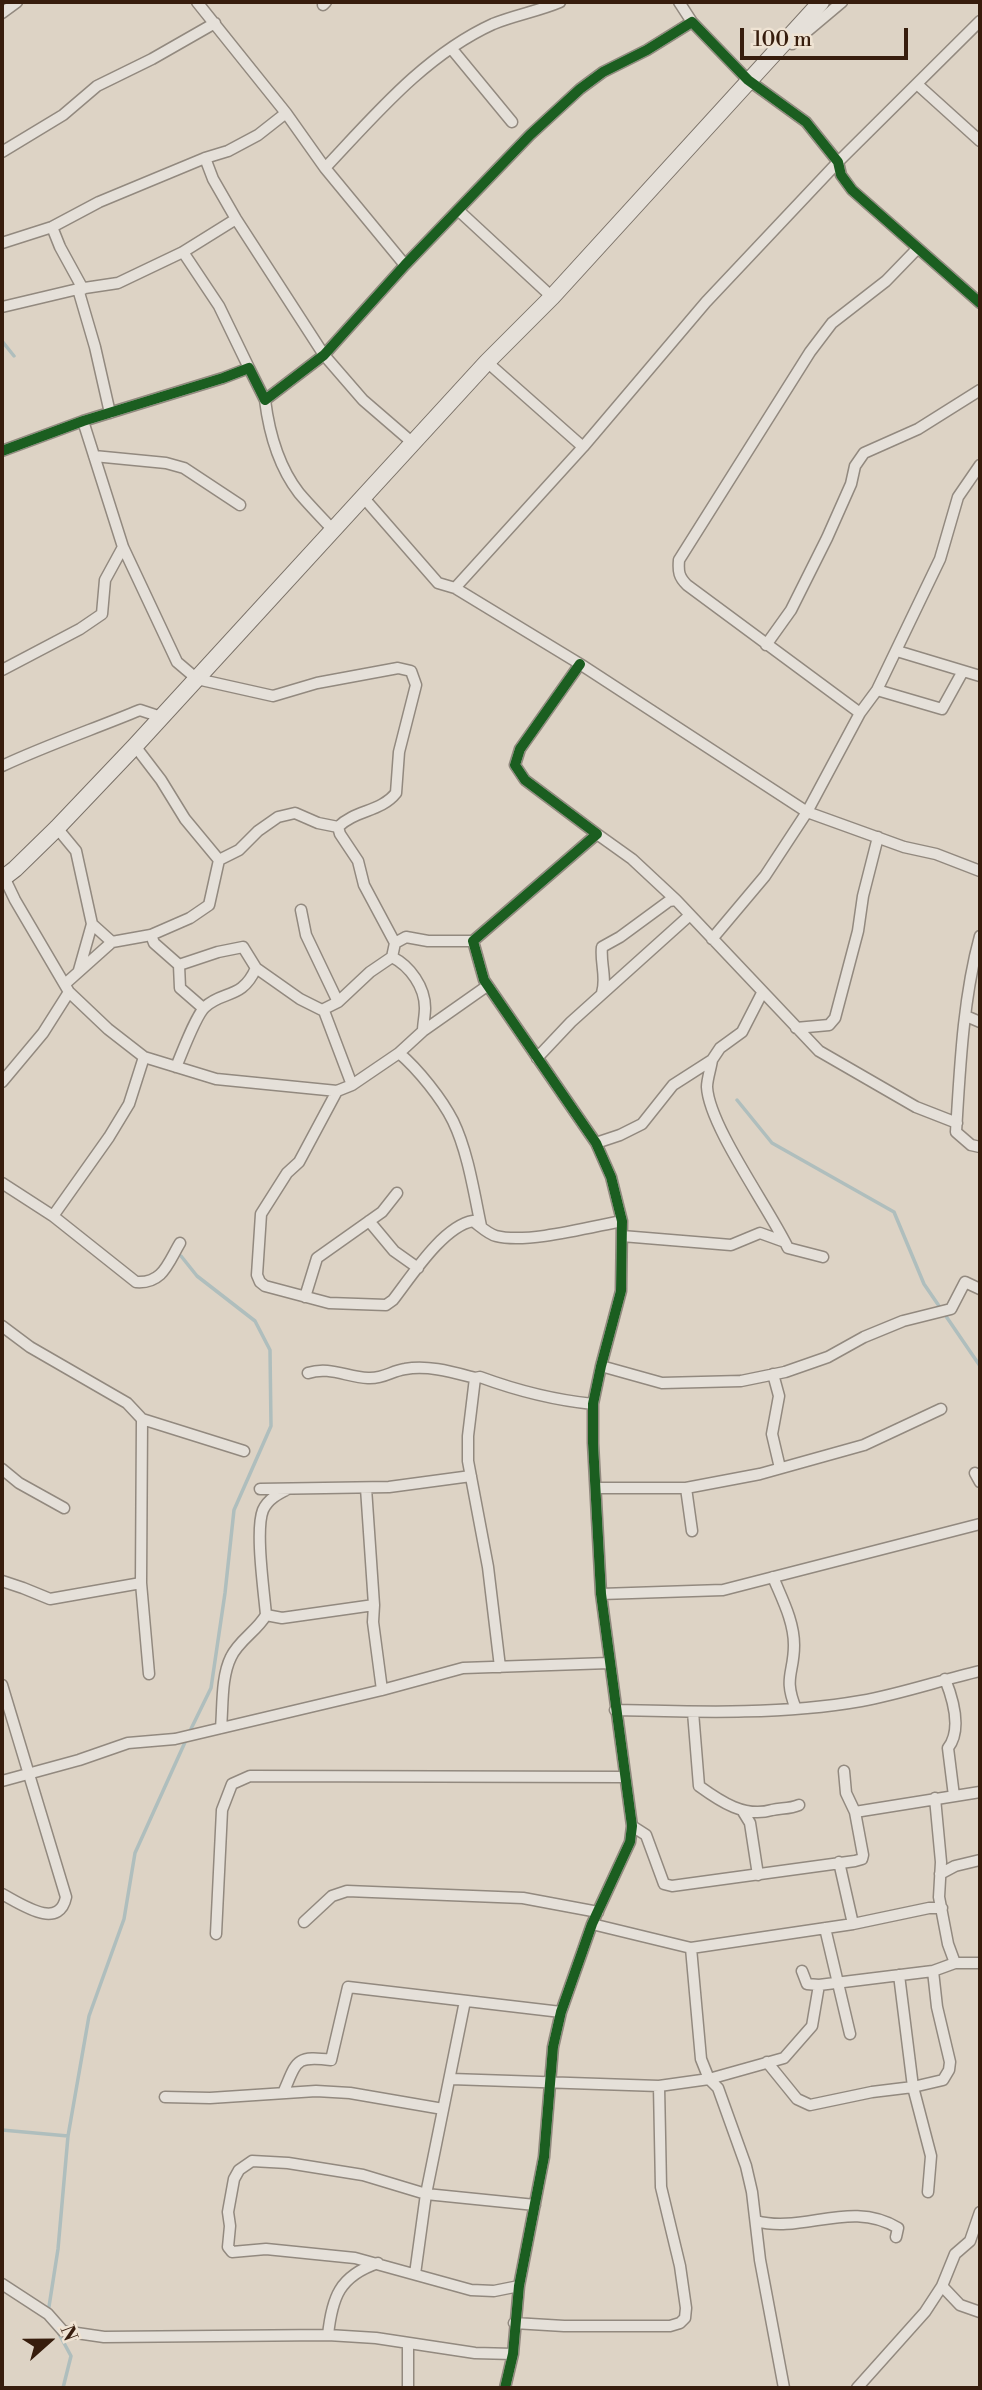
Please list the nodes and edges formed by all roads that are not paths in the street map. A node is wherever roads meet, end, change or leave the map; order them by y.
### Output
1 (17, 2) edge
2 (197, 2) edge
3 (560, 2) edge
4 (679, 2) edge
5 (821, 2) edge
6 (842, 2) edge
7 (2, 13) edge
8 (980, 21) edge
9 (692, 22) junction
10 (215, 23) junction
11 (451, 48) junction
12 (751, 82) junction
13 (918, 85) junction
14 (286, 113) junction
15 (512, 122) dead end
16 (980, 141) edge
17 (2, 152) edge
18 (205, 158) junction
19 (838, 162) junction
20 (325, 169) junction
21 (458, 210) junction
22 (236, 219) junction
23 (52, 227) junction
24 (2, 243) edge
25 (917, 249) junction
26 (183, 252) junction
27 (405, 265) junction
28 (81, 289) junction
29 (552, 297) junction
30 (980, 303) edge
31 (2, 307) edge
32 (324, 355) junction
33 (487, 362) junction
34 (249, 368) junction
35 (978, 396) edge
36 (265, 400) junction
37 (110, 413) junction
38 (83, 421) junction
39 (414, 444) junction
40 (583, 447) junction
41 (2, 451) edge
42 (94, 456) junction
43 (980, 465) edge
44 (363, 497) junction
45 (240, 505) dead end
46 (333, 530) junction
47 (123, 547) junction
48 (455, 588) junction
49 (766, 645) junction
50 (897, 650) junction
51 (580, 664) junction
52 (2, 670) edge
53 (962, 671) junction
54 (980, 676) edge
55 (197, 678) junction
56 (877, 690) junction
57 (860, 713) junction
58 (161, 717) junction
59 (135, 746) junction
60 (2, 766) edge
61 (807, 811) junction
62 (338, 827) junction
63 (57, 828) junction
64 (597, 834) junction
65 (878, 837) junction
66 (219, 860) junction
67 (980, 870) edge
68 (3, 878) edge
69 (676, 900) junction
70 (301, 911) dead end
71 (690, 915) junction
72 (92, 924) junction
73 (151, 935) junction
74 (980, 936) edge
75 (712, 939) junction
76 (472, 941) junction
77 (112, 943) junction
78 (395, 943) junction
79 (391, 957) junction
80 (179, 965) junction
81 (256, 968) junction
82 (78, 973) junction
83 (488, 986) junction
84 (67, 988) junction
85 (762, 993) junction
86 (602, 995) junction
87 (338, 1002) junction
88 (203, 1008) junction
89 (322, 1010) junction
90 (966, 1016) junction
91 (980, 1022) edge
92 (796, 1028) junction
93 (423, 1031) junction
94 (399, 1053) junction
95 (144, 1057) junction
96 (537, 1058) junction
97 (712, 1060) junction
98 (176, 1067) junction
99 (2, 1082) edge
100 (352, 1085) junction
101 (337, 1091) junction
102 (957, 1123) junction
103 (596, 1143) junction
104 (980, 1147) edge
105 (2, 1183) edge
106 (397, 1193) dead end
107 (54, 1216) junction
108 (369, 1221) junction
109 (622, 1221) junction
110 (481, 1226) junction
111 (622, 1236) junction
112 (785, 1242) junction
113 (180, 1243) dead end
114 (823, 1257) dead end
115 (418, 1268) junction
116 (980, 1289) edge
117 (305, 1297) junction
118 (2, 1326) edge
119 (601, 1366) junction
120 (308, 1373) dead end
121 (773, 1374) junction
122 (475, 1378) junction
123 (593, 1404) junction
124 (941, 1409) dead end
125 (142, 1419) junction
126 (244, 1451) dead end
127 (779, 1468) junction
128 (2, 1469) edge
129 (471, 1476) junction
130 (366, 1488) junction
131 (596, 1488) junction
132 (686, 1488) junction
133 (260, 1489) dead end
134 (288, 1489) junction
135 (64, 1508) dead end
136 (980, 1524) edge
137 (692, 1531) dead end
138 (773, 1577) junction
139 (2, 1581) edge
140 (141, 1583) junction
141 (601, 1594) junction
142 (374, 1605) junction
143 (266, 1615) junction
144 (608, 1663) junction
145 (500, 1667) junction
146 (980, 1671) edge
147 (149, 1674) dead end
148 (945, 1679) junction
149 (2, 1685) edge
150 (382, 1690) junction
151 (796, 1709) junction
152 (615, 1710) junction
153 (693, 1712) junction
154 (221, 1728) junction
155 (844, 1772) dead end
156 (27, 1774) junction
157 (624, 1777) junction
158 (2, 1781) edge
159 (980, 1792) edge
160 (954, 1796) junction
161 (935, 1798) junction
162 (799, 1805) dead end
163 (743, 1810) junction
164 (855, 1812) junction
165 (632, 1826) junction
166 (980, 1860) edge
167 (839, 1862) junction
168 (940, 1874) junction
169 (758, 1875) junction
170 (2, 1895) edge
171 (942, 1908) junction
172 (598, 1912) junction
173 (304, 1922) dead end
174 (592, 1924) junction
175 (853, 1924) junction
176 (825, 1928) junction
177 (216, 1934) dead end
178 (691, 1948) junction
179 (955, 1963) junction
180 (980, 1963) edge
181 (802, 1971) dead end
182 (933, 1971) junction
183 (899, 1975) junction
184 (837, 1984) junction
185 (819, 1985) junction
186 (466, 2001) junction
187 (561, 2012) junction
188 (850, 2035) dead end
189 (767, 2063) junction
190 (451, 2078) junction
191 (709, 2079) junction
192 (551, 2083) junction
193 (659, 2086) junction
194 (913, 2087) junction
195 (283, 2092) junction
196 (164, 2096) dead end
197 (443, 2109) junction
198 (928, 2192) dead end
199 (426, 2194) junction
200 (535, 2205) junction
201 (980, 2212) edge
202 (756, 2221) junction
203 (896, 2237) dead end
204 (970, 2241) junction
205 (980, 2249) edge
206 (379, 2263) junction
207 (415, 2274) junction
208 (2, 2284) edge
209 (520, 2286) junction
210 (943, 2286) junction
211 (980, 2312) edge
212 (514, 2323) junction
213 (328, 2335) junction
214 (408, 2343) junction
215 (513, 2354) junction
216 (408, 2388) edge
217 (505, 2388) edge
218 (784, 2388) edge
219 (857, 2388) edge

1 - 7 street
2 - 10 street
3 - 11 street
4 - 9 street
5 - 12 main road
6 - 12 street
8 - 13 street
9 - 12 street
9 - 21 street
10 - 14 street
10 - 17 street
11 - 15 street
11 - 20 street
12 - 19 street
12 - 29 main road
13 - 16 street
13 - 19 street
14 - 18 street
14 - 20 street
18 - 22 street
18 - 23 street
19 - 25 street
19 - 40 street
20 - 27 street
21 - 27 street
21 - 29 street
22 - 26 street
22 - 32 street
23 - 24 street
23 - 28 street
25 - 30 street
25 - 49 street
26 - 28 street
26 - 34 street
27 - 32 street
28 - 31 street
28 - 37 street
29 - 33 main road
32 - 36 street
32 - 39 street
33 - 39 main road
33 - 40 street
34 - 36 street
34 - 37 street
35 - 49 street
36 - 46 street
37 - 38 street
38 - 41 street
38 - 42 street
39 - 44 main road
40 - 48 street
42 - 45 street
42 - 47 street
43 - 50 street
44 - 46 main road
44 - 48 street
46 - 55 main road
47 - 52 street
47 - 55 street
48 - 51 street
49 - 57 street
50 - 53 street
50 - 56 street
51 - 61 street
51 - 64 street
53 - 54 street
53 - 56 street
55 - 58 main road
55 - 62 street
56 - 57 street
57 - 61 street
58 - 59 main road
58 - 60 street
59 - 63 main road
59 - 66 street
61 - 65 street
61 - 75 street
62 - 66 street
62 - 78 street
63 - 68 main road
63 - 72 street
64 - 69 street
64 - 76 street
65 - 67 street
65 - 92 street
66 - 73 street
68 - 84 street
69 - 71 street
69 - 86 street
70 - 87 street
71 - 75 street
71 - 86 street
72 - 77 street
72 - 82 street
73 - 77 street
73 - 80 street
74 - 90 street
75 - 85 street
76 - 78 street
76 - 83 street
77 - 82 street
78 - 79 street
79 - 87 street
79 - 93 street
80 - 81 street
80 - 88 street
81 - 88 street
81 - 89 street
82 - 84 street
83 - 93 street
83 - 96 street
84 - 95 street
84 - 99 street
85 - 92 street
85 - 97 street
86 - 96 street
87 - 89 street
88 - 98 street
89 - 100 street
90 - 91 street
90 - 102 street
92 - 102 street
93 - 94 street
94 - 100 street
94 - 110 street
95 - 98 street
95 - 107 street
96 - 103 street
97 - 103 street
97 - 112 street
98 - 101 street
100 - 101 street
101 - 117 street
102 - 104 street
103 - 109 street
105 - 107 street
106 - 108 street
107 - 113 street
108 - 115 street
108 - 117 street
109 - 110 street
109 - 111 street
110 - 115 street
111 - 112 street
111 - 119 street
112 - 114 street
115 - 117 street
116 - 121 street
118 - 125 street
119 - 121 street
119 - 123 street
120 - 122 street
121 - 127 street
122 - 123 street
122 - 129 street
123 - 131 street
124 - 127 street
125 - 126 street
125 - 140 street
127 - 132 street
128 - 135 street
129 - 130 street
129 - 145 street
130 - 134 street
130 - 142 street
131 - 132 street
131 - 141 street
132 - 137 street
133 - 134 street
134 - 143 street
136 - 138 street
138 - 141 street
138 - 151 street
139 - 140 street
140 - 147 street
141 - 144 street
142 - 143 street
142 - 150 street
143 - 154 street
144 - 145 street
144 - 152 street
145 - 150 street
146 - 148 street
148 - 151 street
148 - 160 street
149 - 156 street
150 - 154 street
151 - 153 street
152 - 153 street
152 - 157 street
153 - 163 street
154 - 156 street
155 - 164 street
156 - 158 street
156 - 170 street
157 - 165 street
157 - 177 street
159 - 160 street
160 - 161 street
161 - 164 street
161 - 168 street
162 - 163 street
163 - 169 street
164 - 167 street
165 - 169 street
165 - 172 street
166 - 168 street
167 - 169 street
167 - 175 street
168 - 171 street
171 - 175 street
171 - 179 street
172 - 173 street
172 - 174 street
174 - 178 street
174 - 187 street
175 - 176 street
176 - 178 street
176 - 184 street
178 - 191 street
179 - 180 street
179 - 182 street
181 - 185 street
182 - 183 street
182 - 194 street
183 - 184 street
183 - 194 street
184 - 185 street
184 - 188 street
185 - 189 street
186 - 187 street
186 - 190 street
186 - 195 street
187 - 192 street
189 - 191 street
189 - 194 street
190 - 192 street
190 - 197 street
191 - 193 street
191 - 202 street
192 - 193 street
192 - 200 street
193 - 212 street
194 - 198 street
195 - 196 street
195 - 197 street
197 - 199 street
199 - 200 street
199 - 206 street
199 - 207 street
200 - 209 street
201 - 204 street
202 - 203 street
202 - 218 street
204 - 205 street
204 - 210 street
206 - 207 street
206 - 213 street
207 - 209 street
208 - 213 street
209 - 212 street
210 - 211 street
210 - 219 street
212 - 215 street
213 - 214 street
214 - 215 street
214 - 216 street
215 - 217 street

